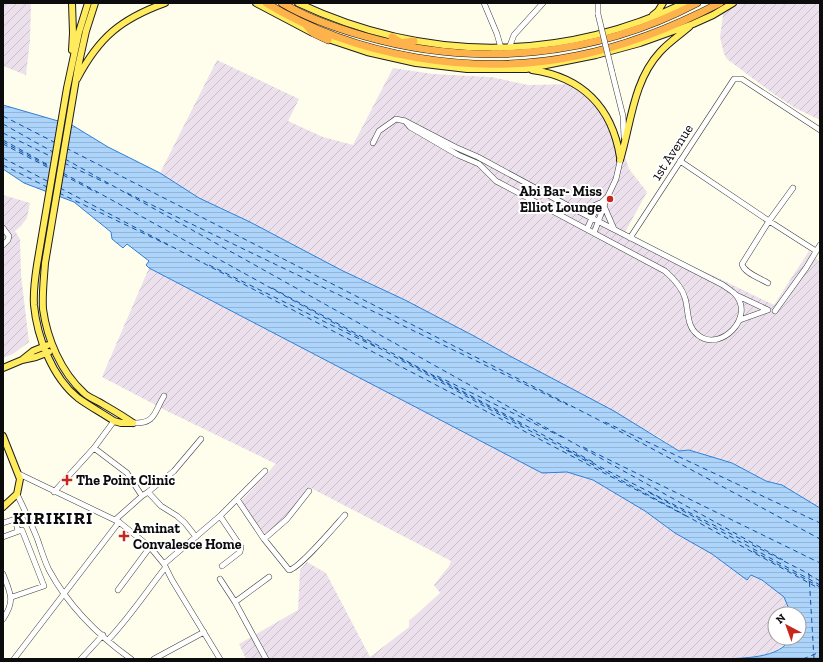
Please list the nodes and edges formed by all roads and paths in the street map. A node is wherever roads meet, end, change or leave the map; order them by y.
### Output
1 (72, 3) edge
2 (88, 3) edge
3 (95, 3) edge
4 (165, 3) edge
5 (256, 3) edge
6 (266, 3) edge
7 (282, 3) edge
8 (298, 3) edge
9 (484, 3) edge
10 (543, 3) edge
11 (598, 3) edge
12 (663, 3) edge
13 (684, 3) edge
14 (697, 3) edge
15 (720, 3) edge
16 (733, 3) edge
17 (648, 19) junction
18 (693, 24) junction
19 (304, 26) junction
20 (329, 37) junction
21 (390, 40) junction
22 (412, 44) junction
23 (501, 48) junction
24 (509, 48) junction
25 (514, 66) junction
26 (71, 69) junction
27 (526, 69) junction
28 (72, 87) junction
29 (405, 121) junction
30 (820, 130) edge
31 (373, 142) dead end
32 (620, 160) junction
33 (680, 160) junction
34 (793, 188) dead end
35 (603, 204) junction
36 (576, 210) junction
37 (592, 218) junction
38 (599, 221) junction
39 (769, 221) junction
40 (3, 228) edge
41 (587, 229) junction
42 (614, 229) junction
43 (594, 233) junction
44 (630, 238) junction
45 (3, 245) edge
46 (820, 245) edge
47 (816, 251) junction
48 (768, 282) dead end
49 (736, 295) junction
50 (775, 311) dead end
51 (740, 320) junction
52 (52, 343) junction
53 (44, 346) junction
54 (54, 349) junction
55 (47, 353) junction
56 (22, 360) junction
57 (3, 368) edge
58 (164, 396) dead end
59 (114, 421) junction
60 (133, 423) junction
61 (3, 436) edge
62 (201, 439) dead end
63 (94, 448) junction
64 (266, 471) dead end
65 (19, 474) junction
66 (309, 491) dead end
67 (54, 492) junction
68 (148, 492) junction
69 (17, 494) junction
70 (142, 496) junction
71 (237, 499) junction
72 (3, 507) edge
73 (345, 515) dead end
74 (220, 516) junction
75 (117, 521) junction
76 (3, 523) edge
77 (18, 531) junction
78 (3, 537) edge
79 (196, 537) junction
80 (264, 539) junction
81 (150, 547) junction
82 (165, 566) junction
83 (222, 566) dead end
84 (3, 574) edge
85 (270, 576) dead end
86 (220, 579) dead end
87 (118, 590) dead end
88 (64, 593) junction
89 (12, 597) junction
90 (235, 602) junction
91 (3, 619) edge
92 (204, 632) junction
93 (103, 635) junction
94 (108, 640) junction
95 (14, 659) edge
96 (81, 659) edge
97 (131, 659) edge
98 (154, 659) edge
99 (220, 659) edge
100 (266, 659) edge

1 - 26 main road
2 - 26 main road
3 - 28 main road
4 - 28 main road
5 - 19 main road
6 - 19 highway
7 - 21 highway
8 - 21 main road
9 - 23 street
10 - 24 street
11 - 32 street, bridge
12 - 17 main road
13 - 17 main road
14 - 22 highway
15 - 25 highway
16 - 18 main road
17 - 24 main road
18 - 27 main road
18 - 32 main road
19 - 20 highway
19 - 20 highway
20 - 25 highway
21 - 22 highway
21 - 22 highway
22 - 23 main road
23 - 24 main road
25 - 27 main road
26 - 28 main road
27 - 32 main road
28 - 52 main road
28 - 53 main road
29 - 31 street
29 - 36 street
29 - 41 street
30 - 33 street, 1st Avenue
32 - 35 street
33 - 39 street
33 - 44 street, 1st Avenue
34 - 39 street
35 - 36 street
35 - 37 street
35 - 38 street
35 - 42 street
36 - 37 street
37 - 38 street
37 - 41 street
38 - 42 street
38 - 43 street
39 - 47 street
39 - 48 street
40 - 45 street
41 - 43 street
42 - 44 street
43 - 51 street
44 - 49 street
46 - 47 street
47 - 50 street
49 - 51 street
49 - 51 street
52 - 53 main road
52 - 54 main road
53 - 55 main road
53 - 56 main road
54 - 55 main road
54 - 60 main road
55 - 56 main road
55 - 59 main road
56 - 57 main road
58 - 60 street
59 - 60 main road
59 - 63 street
61 - 65 main road
62 - 68 street
63 - 67 street
63 - 70 street
64 - 71 street
65 - 67 street
65 - 69 main road
66 - 80 street
67 - 75 street
68 - 70 street
68 - 79 street
69 - 72 main road
69 - 88 street
70 - 75 street
71 - 74 street
71 - 80 street
73 - 80 street
74 - 79 street
74 - 83 street
75 - 81 street
75 - 88 street
76 - 77 street
77 - 78 street
77 - 89 street
79 - 82 street
81 - 82 street
81 - 87 street
82 - 92 street
82 - 94 street
84 - 89 street
85 - 90 street
86 - 90 street
88 - 93 street
88 - 95 street
89 - 91 street
90 - 100 street
92 - 98 street
92 - 99 street
93 - 94 street
93 - 96 street
94 - 97 street

